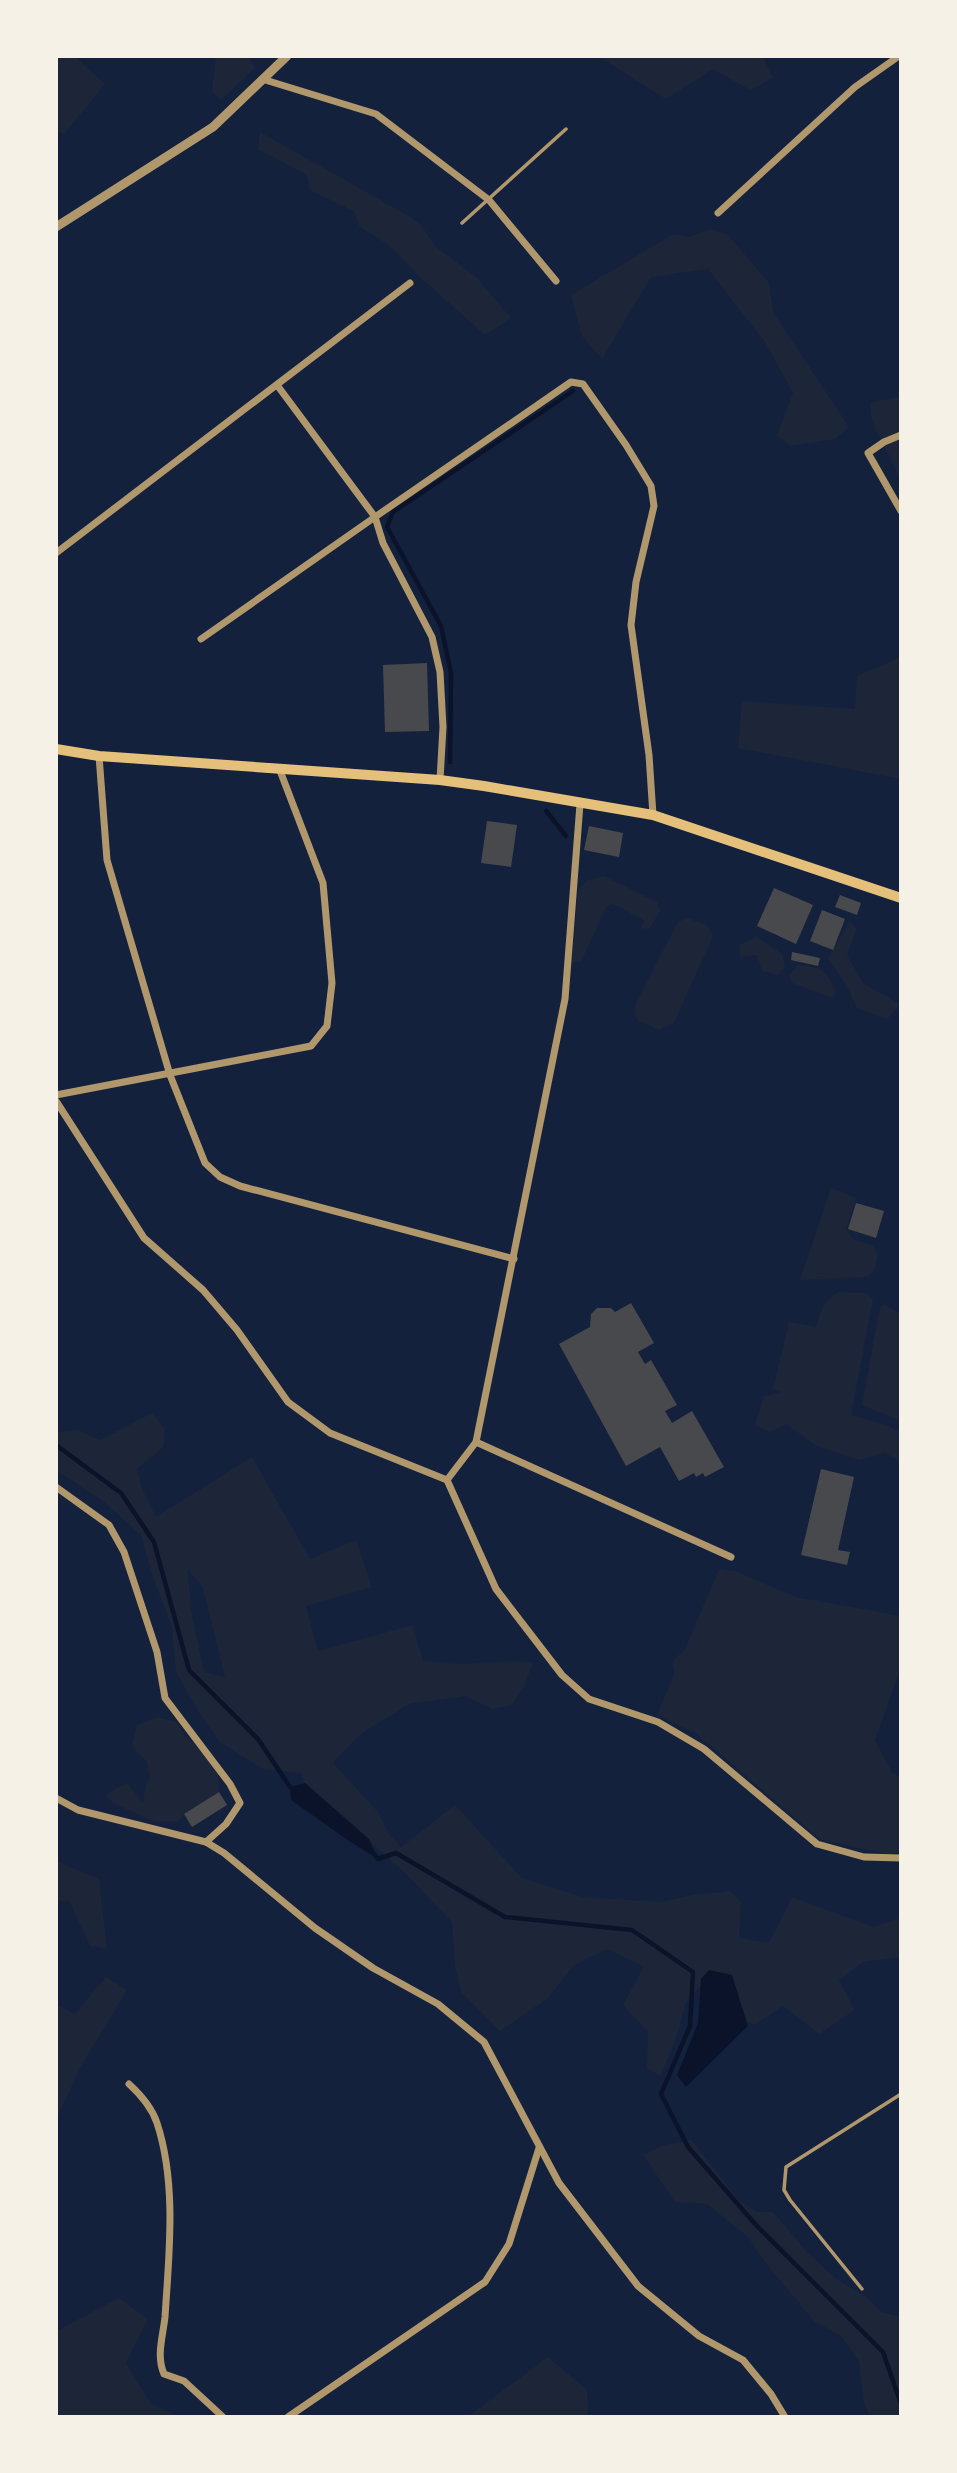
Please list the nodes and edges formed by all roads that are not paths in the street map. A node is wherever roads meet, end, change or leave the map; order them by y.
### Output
1 (286, 56) edge
2 (900, 56) edge
3 (262, 79) junction
4 (566, 129) dead end
5 (489, 200) junction
6 (718, 213) dead end
7 (462, 223) dead end
8 (56, 227) edge
9 (556, 281) dead end
10 (410, 283) dead end
11 (277, 384) junction
12 (901, 435) edge
13 (901, 511) edge
14 (375, 517) junction
15 (56, 553) edge
16 (201, 639) dead end
17 (56, 749) edge
18 (99, 756) junction
19 (279, 768) junction
20 (440, 780) junction
21 (580, 804) junction
22 (653, 815) junction
23 (901, 898) edge
24 (170, 1075) junction
25 (56, 1098) edge
26 (514, 1259) junction
27 (476, 1442) junction
28 (447, 1480) junction
29 (56, 1487) edge
30 (731, 1557) dead end
31 (56, 1798) edge
32 (206, 1842) junction
33 (901, 1858) edge
34 (130, 2084) dead end
35 (901, 2094) edge
36 (539, 2148) junction
37 (862, 2289) dead end
38 (223, 2417) edge
39 (288, 2417) edge
40 (785, 2417) edge

1 - 3 street
2 - 6 street
3 - 5 street
3 - 8 street
4 - 5 lane
5 - 7 lane
5 - 9 street
10 - 11 street
11 - 14 street
11 - 15 street
12 - 13 street
14 - 16 street
14 - 20 street
14 - 22 street
17 - 18 main road
18 - 19 main road
18 - 24 street
19 - 20 main road
19 - 24 street
20 - 21 main road
21 - 22 main road
21 - 26 street
22 - 23 main road
24 - 25 street
24 - 26 street
25 - 28 street
26 - 27 street
27 - 28 street
27 - 30 street
28 - 33 street
29 - 32 street
31 - 32 street
32 - 36 street
34 - 38 street
35 - 37 lane
36 - 39 street
36 - 40 street

